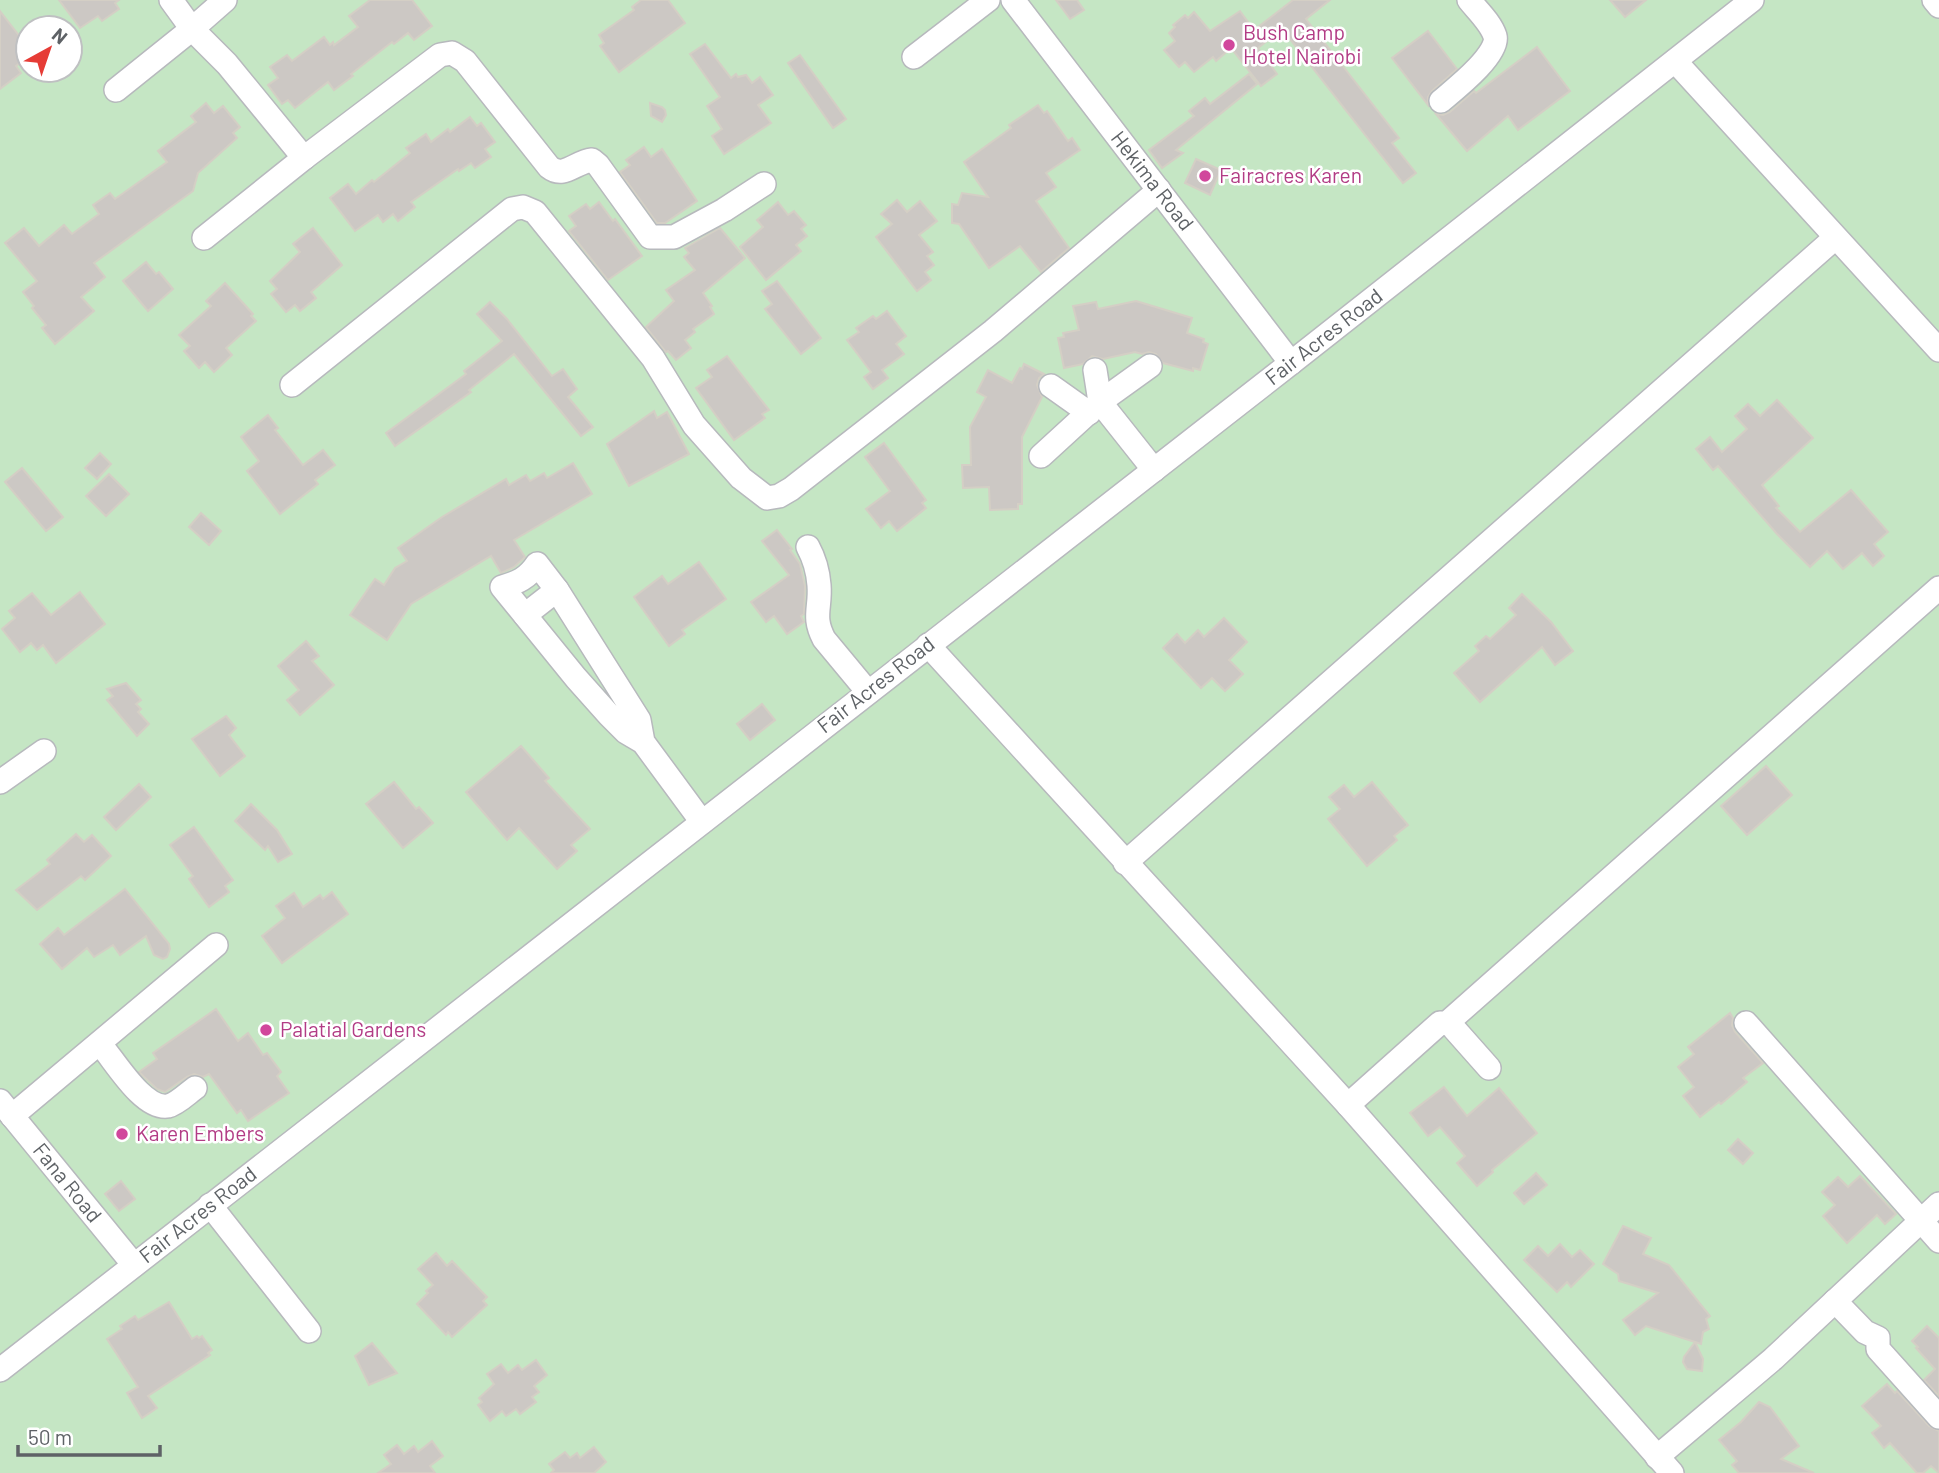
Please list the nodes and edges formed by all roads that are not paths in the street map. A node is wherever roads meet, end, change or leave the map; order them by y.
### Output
1 (171, 0) edge
2 (225, 0) edge
3 (988, 0) edge
4 (1013, 0) edge
5 (1469, 0) edge
6 (1752, 0) edge
7 (1934, 0) edge
8 (1939, 6) edge
9 (192, 29) junction
10 (914, 57) dead end
11 (1675, 61) junction
12 (116, 90) dead end
13 (1441, 102) dead end
14 (304, 158) junction
15 (764, 184) dead end
16 (1159, 190) junction
17 (204, 238) dead end
18 (1835, 238) junction
19 (1939, 349) edge
20 (1292, 363) junction
21 (1150, 366) dead end
22 (1096, 370) dead end
23 (292, 385) dead end
24 (1051, 386) dead end
25 (1095, 407) junction
26 (1041, 456) dead end
27 (1154, 470) junction
28 (808, 548) dead end
29 (1939, 588) edge
30 (557, 590) junction
31 (525, 615) junction
32 (928, 645) junction
33 (868, 692) junction
34 (643, 742) junction
35 (44, 751) dead end
36 (0, 782) edge
37 (702, 822) junction
38 (1125, 863) junction
39 (216, 946) dead end
40 (1447, 1023) junction
41 (1746, 1023) dead end
42 (100, 1044) junction
43 (1489, 1068) dead end
44 (195, 1088) dead end
45 (1349, 1105) junction
46 (6, 1109) edge
47 (1939, 1204) edge
48 (210, 1205) junction
49 (1922, 1220) junction
50 (1939, 1241) edge
51 (134, 1265) junction
52 (1835, 1301) junction
53 (309, 1331) dead end
54 (0, 1370) edge
55 (1939, 1418) edge
56 (1664, 1465) edge

1 - 9 street
2 - 9 street
3 - 10 street
4 - 16 street, Hekima Road
5 - 13 street
6 - 11 street, Fair Acres Road
7 - 8 street
9 - 12 street
9 - 14 street
11 - 18 street
11 - 20 street, Fair Acres Road
14 - 15 street
14 - 17 street
16 - 20 street, Hekima Road
16 - 23 street
18 - 19 street
18 - 38 street
20 - 27 street, Fair Acres Road
21 - 25 street
22 - 25 street
24 - 25 street
25 - 26 street
25 - 27 street
27 - 32 street, Fair Acres Road
28 - 33 street
29 - 40 street
30 - 31 street
30 - 31 street
30 - 34 street
31 - 34 street
32 - 33 street, Fair Acres Road
32 - 38 street
33 - 37 street, Fair Acres Road
34 - 37 street
35 - 36 street
37 - 48 street, Fair Acres Road
38 - 45 street
39 - 42 street
40 - 43 street
40 - 45 street
41 - 49 street
42 - 44 street
42 - 46 street
45 - 56 street
46 - 51 street, Fana Road
47 - 49 street
48 - 51 street, Fair Acres Road
48 - 53 street
49 - 50 street
49 - 52 street
51 - 54 street, Fair Acres Road
52 - 55 street
52 - 56 street

